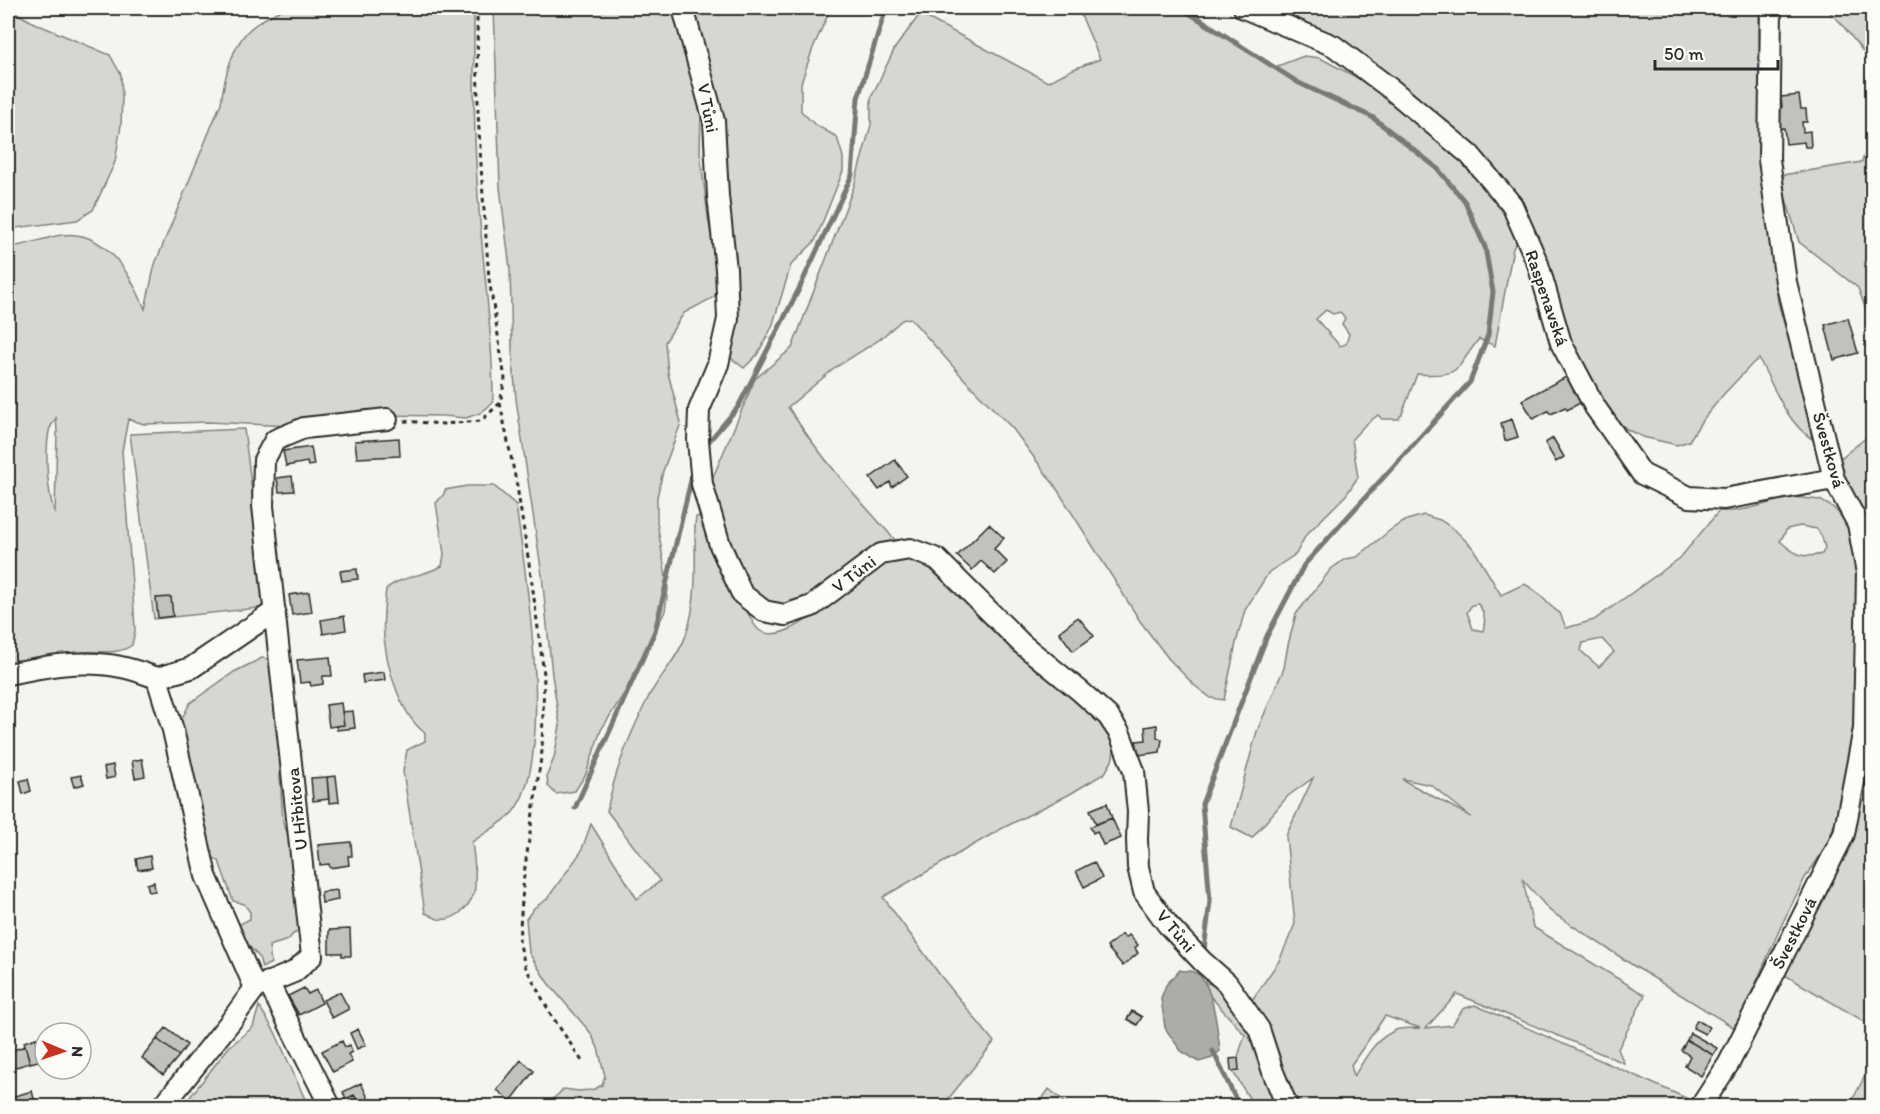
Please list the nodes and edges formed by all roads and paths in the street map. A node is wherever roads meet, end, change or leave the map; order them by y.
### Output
1 (477, 8) edge
2 (683, 8) edge
3 (1244, 8) edge
4 (1771, 8) edge
5 (500, 403) junction
6 (387, 419) joint
7 (1834, 479) junction
8 (275, 611) junction
9 (8, 674) edge
10 (157, 678) junction
11 (262, 985) junction
12 (582, 1061) dead end
13 (163, 1107) edge
14 (330, 1107) edge
15 (1287, 1107) edge
16 (1701, 1107) edge

1 - 5 path
2 - 15 street, V Tůni
3 - 7 street, Raspenavská
4 - 7 street, Švestková
5 - 6 path
5 - 12 path
6 - 8 street, U Hřbitova
7 - 16 street, Švestková
8 - 10 street
8 - 11 street, U Hřbitova
9 - 10 street
10 - 11 street
11 - 13 street
11 - 14 street

